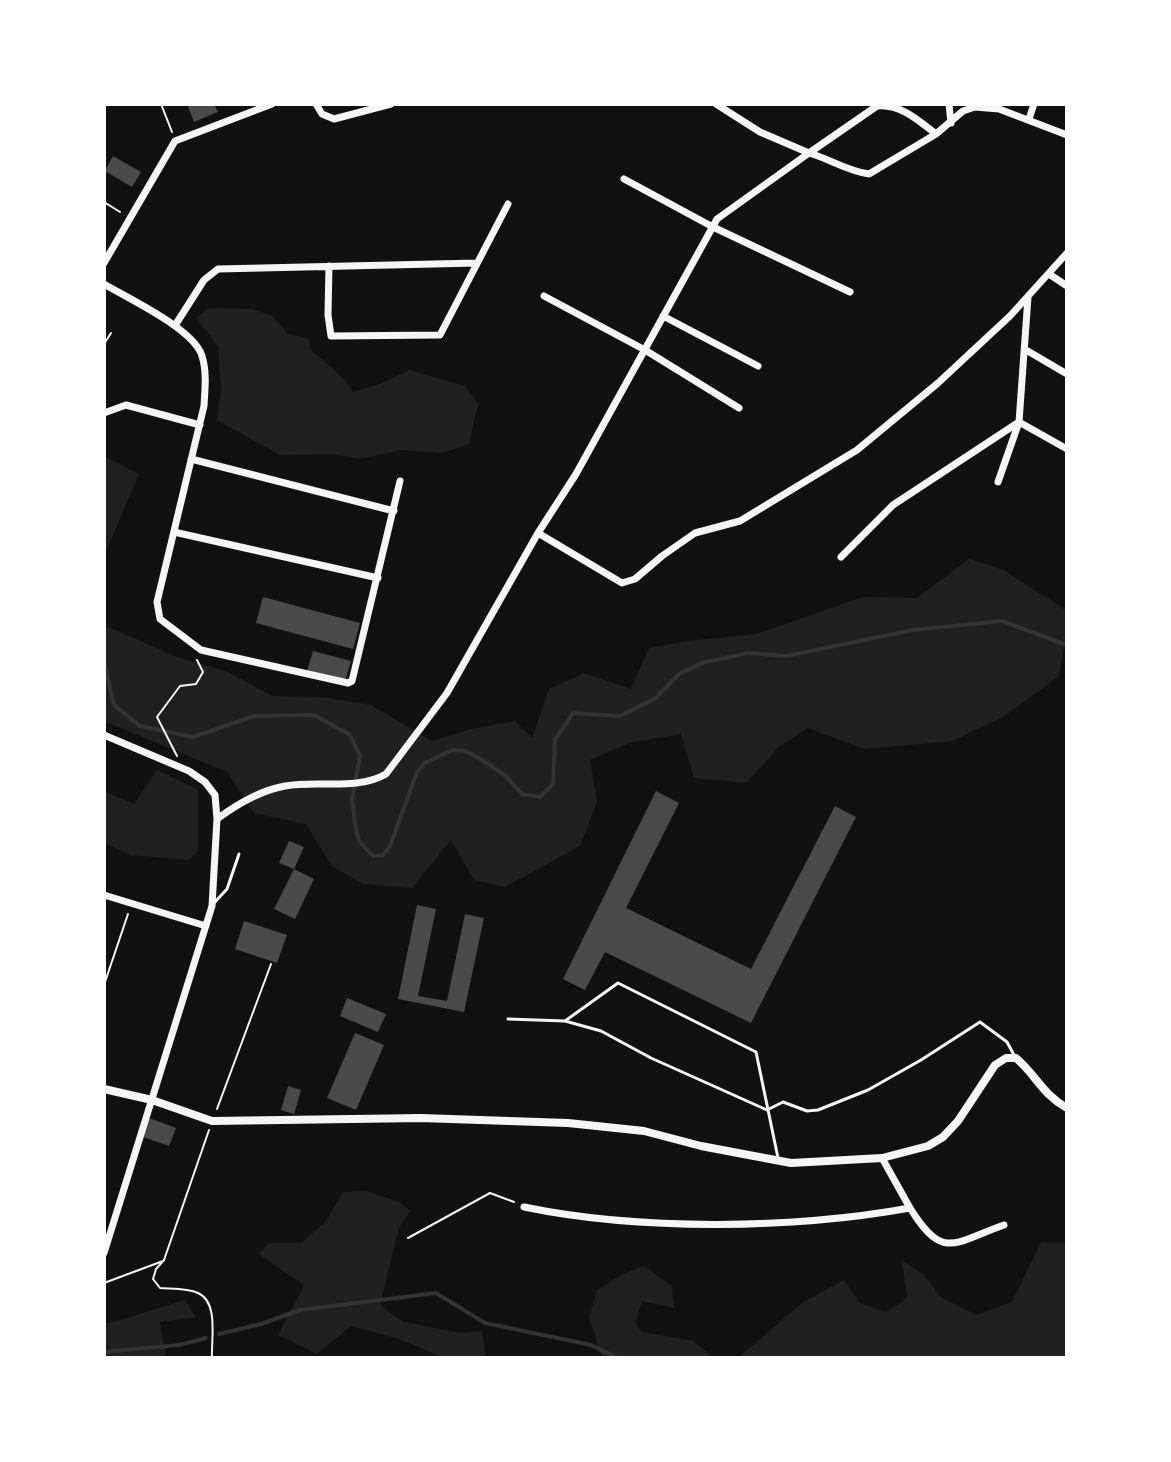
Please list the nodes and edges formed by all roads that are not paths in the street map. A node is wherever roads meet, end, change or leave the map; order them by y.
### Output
1 (272, 104) edge
2 (316, 104) edge
3 (391, 104) edge
4 (716, 104) edge
5 (949, 104) edge
6 (1034, 104) edge
7 (1029, 119) junction
8 (951, 123) junction
9 (936, 134) junction
10 (1067, 135) edge
11 (809, 153) junction
12 (624, 179) dead end
13 (508, 204) dead end
14 (713, 227) junction
15 (1067, 253) edge
16 (104, 263) edge
17 (477, 263) junction
18 (329, 266) junction
19 (1049, 274) junction
20 (104, 284) edge
21 (1067, 286) edge
22 (850, 292) dead end
23 (544, 296) dead end
24 (1028, 297) junction
25 (663, 316) junction
26 (176, 324) junction
27 (645, 350) junction
28 (1026, 350) junction
29 (758, 366) dead end
30 (1067, 374) edge
31 (739, 408) dead end
32 (104, 413) edge
33 (1019, 422) junction
34 (200, 425) junction
35 (1067, 449) edge
36 (191, 459) junction
37 (400, 481) dead end
38 (998, 482) dead end
39 (394, 511) junction
40 (174, 532) junction
41 (538, 533) junction
42 (841, 557) dead end
43 (378, 578) junction
44 (104, 735) edge
45 (217, 819) junction
46 (239, 854) dead end
47 (104, 895) edge
48 (212, 906) junction
49 (206, 926) junction
50 (508, 1019) dead end
51 (565, 1021) junction
52 (1016, 1058) junction
53 (104, 1089) edge
54 (152, 1100) junction
55 (1067, 1108) edge
56 (767, 1110) junction
57 (882, 1158) junction
58 (779, 1162) junction
59 (524, 1207) road end
60 (910, 1208) junction
61 (1004, 1225) dead end
62 (104, 1253) edge

1 - 16 street
2 - 3 street
4 - 11 street
5 - 8 street
6 - 7 street
7 - 8 street
7 - 10 street
8 - 9 street
9 - 11 street
9 - 11 street
11 - 14 street
12 - 14 street
13 - 17 street
14 - 22 street
14 - 25 street
15 - 19 street
17 - 18 street
17 - 18 street
18 - 26 street
19 - 21 street
19 - 24 street
20 - 26 street
23 - 27 street
24 - 28 street
24 - 41 street
25 - 27 street
25 - 29 street
26 - 34 street
27 - 31 street
27 - 41 street
28 - 30 street
28 - 33 street
32 - 34 street
33 - 35 street
33 - 38 street
33 - 42 street
34 - 36 street
36 - 39 street
36 - 40 street
37 - 39 street
39 - 43 street
40 - 43 street
40 - 43 street
41 - 45 street
44 - 45 street
45 - 48 street
46 - 48 lane
47 - 49 street
48 - 49 street
49 - 54 street
50 - 51 lane
51 - 56 lane
51 - 56 lane
52 - 55 street
52 - 56 lane
52 - 57 street
53 - 54 street
54 - 58 street
54 - 62 street
56 - 58 lane
57 - 58 street
57 - 60 street
59 - 60 street
60 - 61 street

